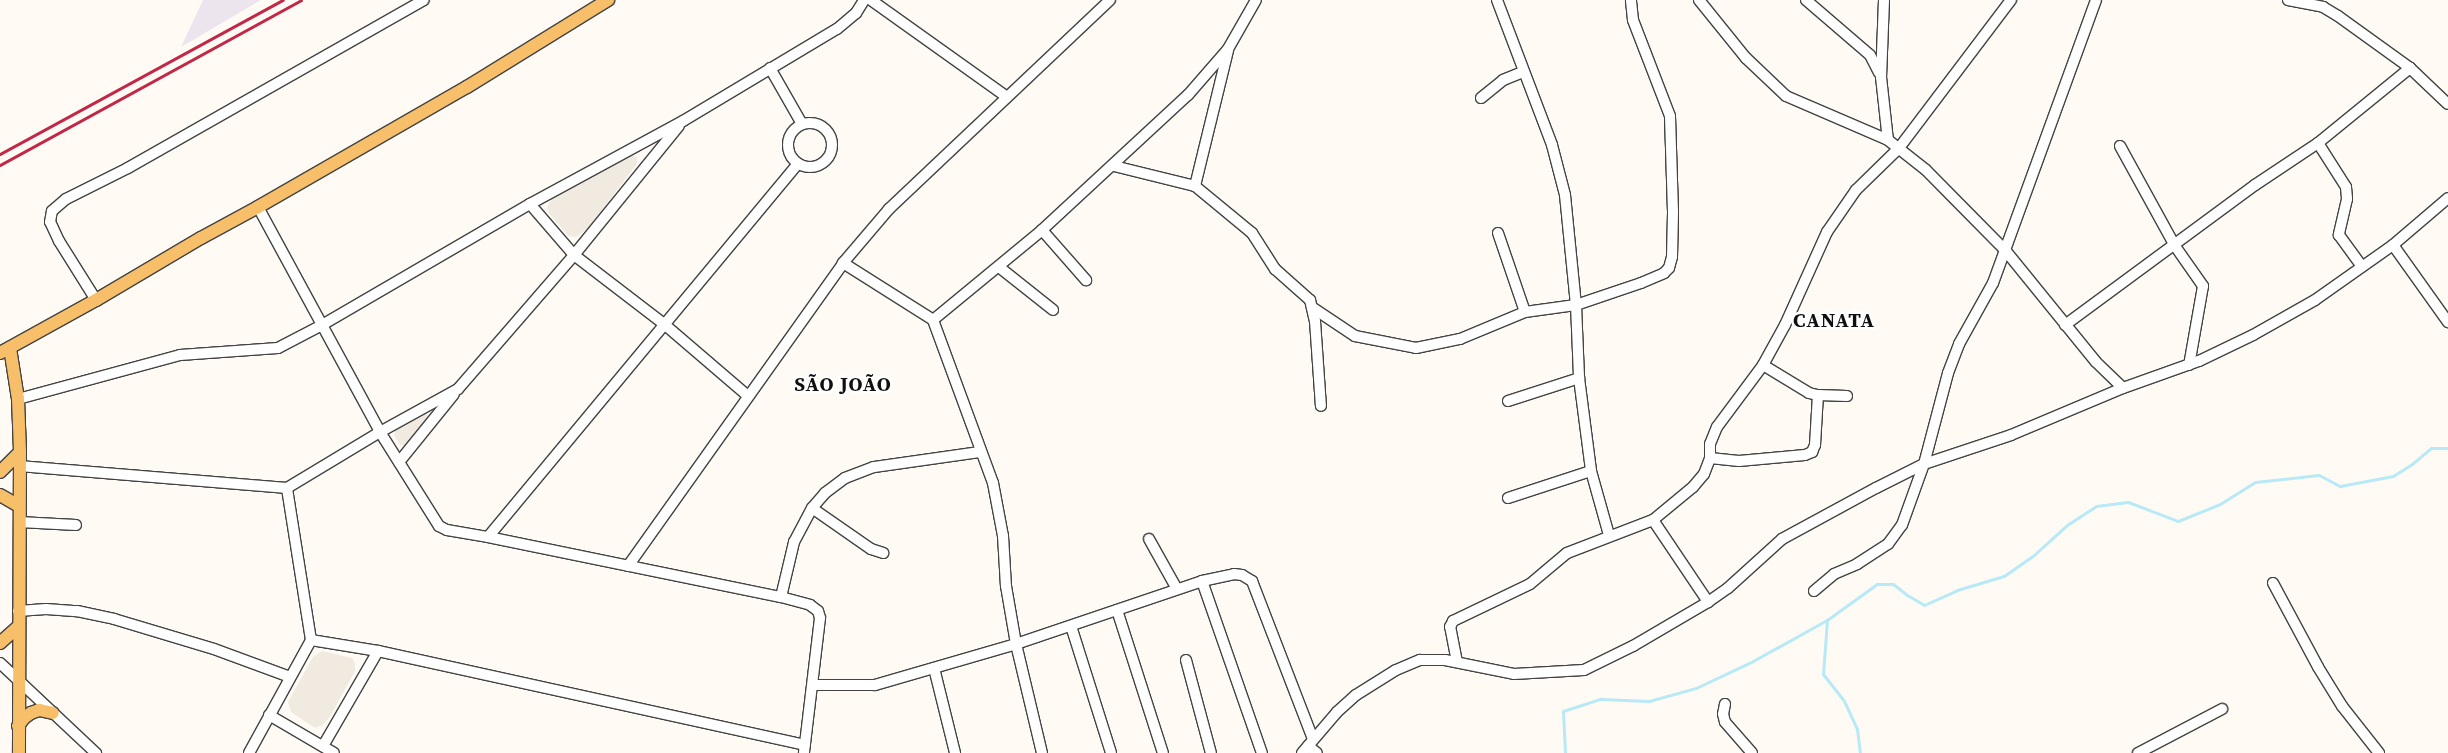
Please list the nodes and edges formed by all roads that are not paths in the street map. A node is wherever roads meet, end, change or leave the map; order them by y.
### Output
1 (424, 0) edge
2 (608, 0) edge
3 (864, 0) edge
4 (871, 0) edge
5 (1110, 0) edge
6 (1256, 0) edge
7 (1497, 0) edge
8 (1630, 0) edge
9 (1699, 0) edge
10 (1806, 0) edge
11 (1884, 0) edge
12 (2011, 0) edge
13 (2096, 0) edge
14 (2288, 0) edge
15 (1228, 49) junction
16 (770, 68) junction
17 (2410, 68) junction
18 (1523, 72) junction
19 (1880, 77) junction
20 (1007, 97) junction
21 (1481, 98) dead end
22 (2448, 104) edge
23 (683, 121) junction
24 (802, 124) junction
25 (1888, 140) junction
26 (2318, 143) junction
27 (2120, 146) dead end
28 (1899, 148) junction
29 (798, 164) junction
30 (1114, 166) junction
31 (1194, 186) junction
32 (2448, 198) edge
33 (530, 204) junction
34 (258, 207) junction
35 (1042, 230) junction
36 (1498, 233) dead end
37 (2393, 245) junction
38 (2175, 246) junction
39 (2005, 250) junction
40 (574, 255) junction
41 (843, 263) junction
42 (999, 267) junction
43 (2362, 267) junction
44 (1086, 280) dead end
45 (96, 300) junction
46 (1576, 305) junction
47 (1313, 308) junction
48 (1054, 310) dead end
49 (1525, 312) junction
50 (933, 320) junction
51 (2448, 322) edge
52 (664, 324) junction
53 (322, 325) junction
54 (2065, 325) junction
55 (5, 350) edge
56 (1763, 365) junction
57 (2189, 365) junction
58 (1579, 378) junction
59 (2123, 388) junction
60 (458, 390) junction
61 (1818, 395) junction
62 (748, 396) junction
63 (1846, 396) dead end
64 (18, 399) junction
65 (1508, 401) dead end
66 (1321, 406) dead end
67 (380, 432) junction
68 (20, 452) junction
69 (980, 452) junction
70 (1710, 458) junction
71 (398, 462) junction
72 (1924, 464) junction
73 (19, 466) junction
74 (1591, 471) junction
75 (0, 472) edge
76 (286, 488) junction
77 (0, 495) edge
78 (1508, 498) dead end
79 (19, 506) junction
80 (812, 508) junction
81 (1653, 520) junction
82 (19, 522) junction
83 (76, 525) dead end
84 (1609, 536) junction
85 (488, 537) junction
86 (1149, 539) dead end
87 (883, 553) dead end
88 (628, 566) junction
89 (1202, 581) junction
90 (2274, 583) dead end
91 (1177, 590) junction
92 (1814, 591) dead end
93 (780, 597) junction
94 (1708, 602) junction
95 (1117, 610) junction
96 (18, 611) junction
97 (1071, 626) junction
98 (18, 627) junction
99 (312, 640) junction
100 (0, 643) edge
101 (1016, 644) junction
102 (378, 651) junction
103 (1186, 660) dead end
104 (1457, 662) junction
105 (0, 663) edge
106 (934, 668) junction
107 (290, 677) junction
108 (19, 681) junction
109 (813, 685) junction
110 (1725, 704) dead end
111 (2222, 709) dead end
112 (53, 713) junction
113 (269, 715) junction
114 (18, 726) junction
115 (323, 746) junction
116 (1308, 746) edge
117 (805, 749) edge
118 (19, 753) edge
119 (96, 753) edge
120 (249, 753) edge
121 (334, 753) edge
122 (955, 753) edge
123 (1042, 753) edge
124 (1111, 753) edge
125 (1163, 753) edge
126 (1211, 753) edge
127 (1262, 753) edge
128 (1317, 753) edge
129 (1752, 753) edge
130 (2138, 753) edge
131 (2380, 753) edge

1 - 45 street
2 - 34 main road
3 - 16 street
4 - 20 street
5 - 20 street
6 - 15 street
7 - 18 street
8 - 46 street
9 - 25 street
10 - 19 street
11 - 19 street
12 - 28 street
13 - 39 street
14 - 17 street
15 - 30 street
15 - 31 street
16 - 23 street
16 - 24 street
17 - 22 street
17 - 26 street
18 - 21 street
18 - 46 street
19 - 25 street
20 - 41 street
23 - 33 street
23 - 40 street
24 - 29 street
24 - 29 street
25 - 28 street
26 - 38 street
26 - 43 street
27 - 38 street
28 - 39 street
28 - 56 street
29 - 52 street
30 - 31 street
30 - 35 street
31 - 47 street
32 - 37 street
33 - 40 street
33 - 53 street
34 - 45 main road
34 - 53 street
35 - 42 street
35 - 44 street
36 - 49 street
37 - 43 street
37 - 51 street
38 - 54 street
38 - 57 street
39 - 54 street
39 - 72 street
40 - 52 street
40 - 60 street
41 - 50 street
41 - 62 street
42 - 48 street
42 - 50 street
43 - 57 street
45 - 55 main road
46 - 49 street
46 - 58 street
47 - 49 street
47 - 66 street
50 - 69 street
52 - 62 street
52 - 85 street
53 - 64 street
53 - 67 street
54 - 59 street
55 - 64 main road
56 - 61 street
56 - 70 street
57 - 59 street
58 - 65 street
58 - 74 street
59 - 72 street
60 - 67 street
60 - 71 street
61 - 63 street
61 - 70 street
62 - 88 street
64 - 68 main road
67 - 71 street
67 - 76 street
68 - 73 main road
68 - 75 main road
69 - 80 street
69 - 101 street
70 - 81 street
71 - 85 street
72 - 92 street
72 - 94 street
73 - 76 street
73 - 79 main road
74 - 78 street
74 - 84 street
76 - 99 street
77 - 79 main road
79 - 82 main road
80 - 87 street
80 - 93 street
81 - 84 street
81 - 94 street
82 - 83 street
82 - 96 main road
84 - 104 street
85 - 88 street
86 - 91 street
88 - 93 street
89 - 91 street
89 - 116 street
89 - 127 street
90 - 131 street
91 - 95 street
93 - 109 street
94 - 104 street
95 - 97 street
95 - 125 street
96 - 98 main road
96 - 107 street
97 - 101 street
97 - 124 street
98 - 100 main road
98 - 108 main road
99 - 102 street
99 - 107 street
101 - 106 street
101 - 123 street
102 - 115 street
102 - 117 street
103 - 126 street
104 - 116 street
105 - 108 street
106 - 109 street
106 - 122 street
107 - 113 street
108 - 112 street
108 - 114 main road
109 - 117 street
110 - 129 street
111 - 130 street
112 - 114 main road
112 - 119 street
113 - 115 street
113 - 120 street
114 - 118 main road
115 - 121 street
116 - 128 street

